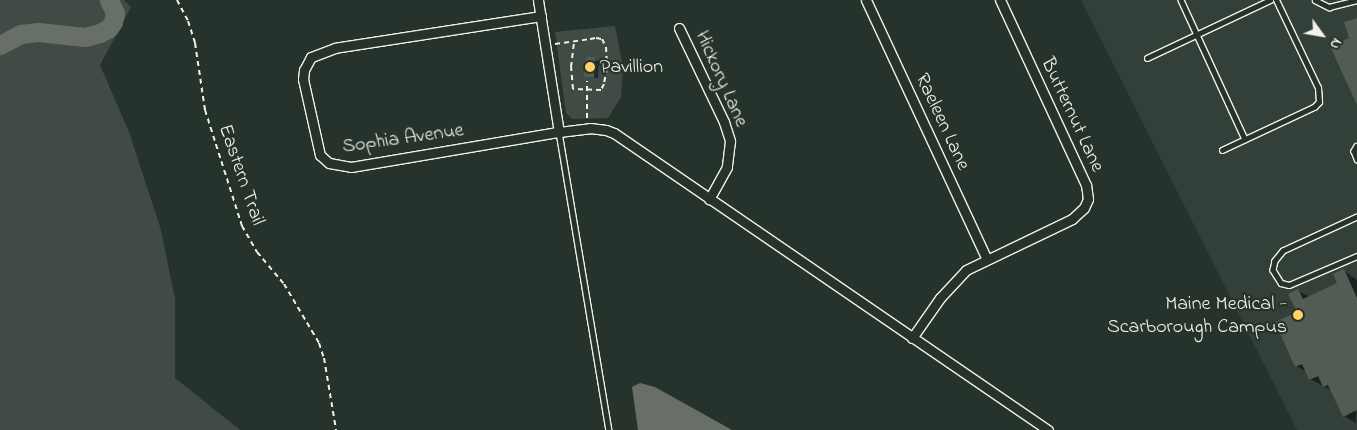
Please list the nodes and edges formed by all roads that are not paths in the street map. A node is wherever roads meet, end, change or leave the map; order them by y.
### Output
1 (538, 0) edge
2 (866, 0) edge
3 (1000, 0) edge
4 (1181, 0) edge
5 (1270, 0) edge
6 (1276, 0) edge
7 (1315, 0) edge
8 (1357, 0) edge
9 (541, 16) junction
10 (679, 28) dead end
11 (1197, 34) junction
12 (1147, 58) dead end
13 (559, 132) junction
14 (1245, 139) junction
15 (1357, 146) edge
16 (1222, 150) dead end
17 (1357, 159) edge
18 (709, 199) junction
19 (1357, 217) edge
20 (1357, 256) edge
21 (987, 259) junction
22 (912, 338) junction
23 (608, 430) edge
24 (1048, 430) edge

1 - 9 street
2 - 21 street, Raeleen Lane
3 - 21 street, Butternut Lane
4 - 11 lane
5 - 11 lane
6 - 14 lane
7 - 8 lane
9 - 13 street
9 - 13 street, Sophia Avenue
10 - 18 street, Hickory Lane
11 - 12 lane
11 - 14 lane
13 - 18 street, Sophia Avenue
13 - 23 lane
14 - 16 lane
15 - 17 lane
18 - 22 street, Sophia Avenue
19 - 20 lane
21 - 22 street, Butternut Lane
22 - 24 street, Sophia Avenue

